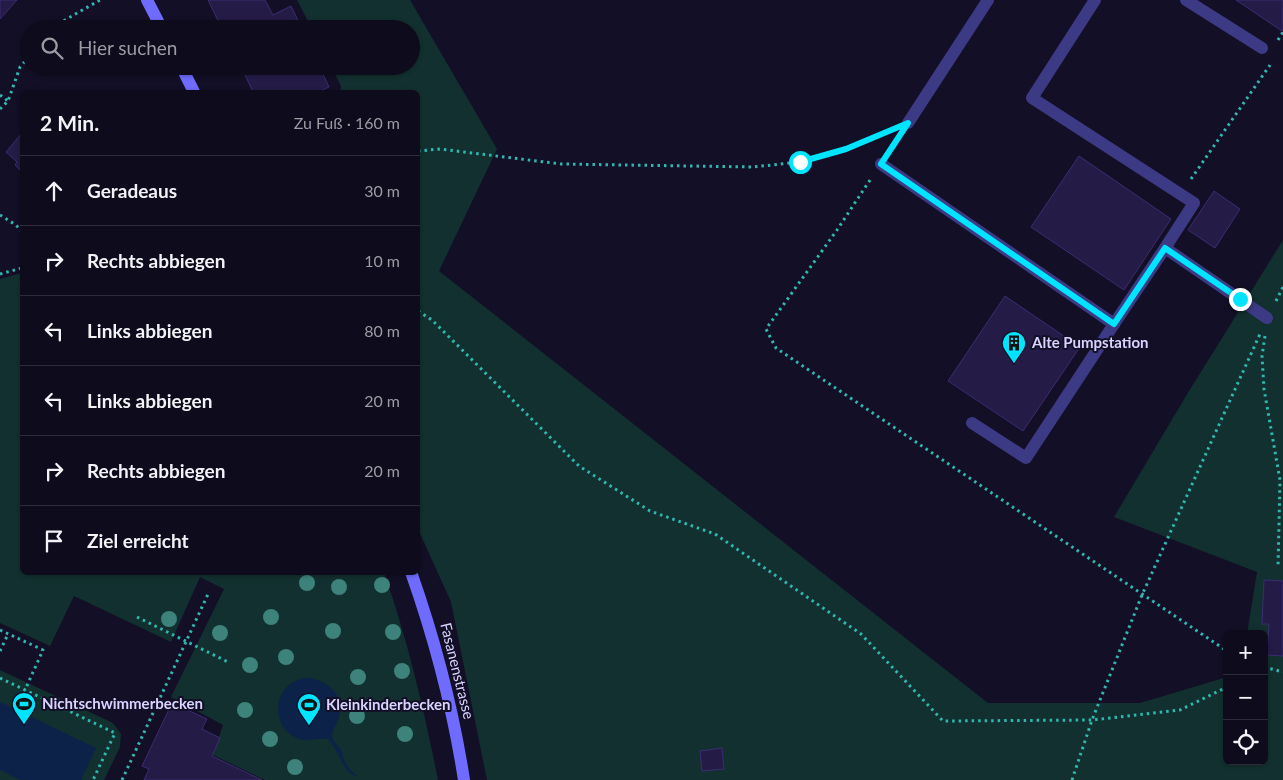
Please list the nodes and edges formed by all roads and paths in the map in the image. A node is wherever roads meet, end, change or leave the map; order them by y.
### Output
1 (100, 0) edge
2 (147, 0) edge
3 (988, 0) edge
4 (1095, 0) edge
5 (1186, 0) edge
6 (65, 20) edge
7 (157, 20) edge
8 (1283, 32) edge
9 (1268, 47) joint
10 (1271, 65) dead end
11 (20, 67) edge
12 (186, 75) edge
13 (193, 90) edge
14 (0, 96) edge
15 (8, 101) junction
16 (0, 109) edge
17 (908, 123) junction
18 (420, 151) edge
19 (881, 164) junction
20 (1181, 194) junction
21 (0, 215) edge
22 (20, 230) edge
23 (1165, 248) junction
24 (20, 269) edge
25 (0, 274) edge
26 (1283, 287) edge
27 (420, 312) edge
28 (1267, 318) junction
29 (1114, 324) junction
30 (972, 423) dead end
31 (1278, 568) dead end
32 (412, 575) edge
33 (209, 592) dead end
34 (1142, 595) junction
35 (137, 616) dead end
36 (0, 630) edge
37 (8, 634) junction
38 (186, 641) junction
39 (1223, 648) edge
40 (0, 651) edge
41 (230, 663) dead end
42 (1268, 668) edge
43 (1283, 672) edge
44 (0, 678) edge
45 (1223, 689) edge
46 (24, 690) junction
47 (1092, 720) junction
48 (93, 780) edge
49 (122, 780) edge
50 (464, 780) edge
51 (1072, 780) edge

1 - 6 path
2 - 7 main road
3 - 17 lane
4 - 20 lane
5 - 9 lane
8 - 9 path
10 - 20 path
11 - 15 path
12 - 13 main road
14 - 15 path
15 - 16 path
17 - 18 path
17 - 19 path
19 - 29 lane
19 - 34 path
20 - 23 lane
21 - 22 path
23 - 28 lane
23 - 29 lane
24 - 25 path
26 - 28 path
27 - 47 path
28 - 31 path
28 - 34 path
29 - 30 lane
32 - 50 main road, Fasanenstrasse
33 - 38 path
34 - 39 path
34 - 47 path
35 - 38 path
36 - 37 path
37 - 40 path
37 - 46 path
38 - 41 path
38 - 49 path
42 - 43 path
44 - 46 path
45 - 47 path
46 - 48 path
47 - 51 path

